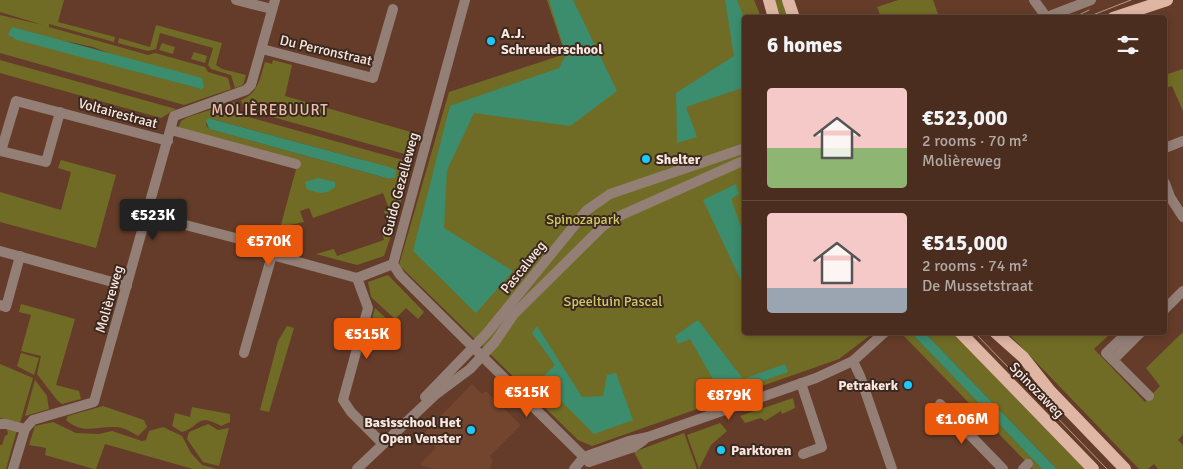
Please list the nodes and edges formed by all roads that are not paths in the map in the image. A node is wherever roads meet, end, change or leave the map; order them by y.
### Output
1 (236, 0) edge
2 (465, 0) edge
3 (768, 0) edge
4 (788, 0) edge
5 (1034, 0) edge
6 (1091, 0) edge
7 (1166, 0) edge
8 (274, 5) edge
9 (393, 9) dead end
10 (773, 15) edge
11 (793, 15) edge
12 (1045, 15) edge
13 (1052, 15) edge
14 (1126, 15) edge
15 (262, 49) junction
16 (60, 112) junction
17 (171, 130) junction
18 (168, 141) junction
19 (1183, 141) edge
20 (1167, 147) edge
21 (742, 149) edge
22 (742, 161) edge
23 (296, 164) dead end
24 (1167, 189) edge
25 (147, 214) junction
26 (1183, 217) edge
27 (0, 251) edge
28 (272, 255) junction
29 (20, 256) junction
30 (393, 264) junction
31 (357, 278) junction
32 (127, 286) junction
33 (1183, 292) edge
34 (1167, 305) edge
35 (0, 306) edge
36 (882, 335) edge
37 (963, 335) edge
38 (998, 335) edge
39 (1125, 335) edge
40 (1139, 335) edge
41 (473, 347) junction
42 (244, 353) dead end
43 (485, 359) junction
44 (1113, 360) junction
45 (853, 361) junction
46 (801, 383) junction
47 (1149, 396) dead end
48 (940, 404) dead end
49 (0, 424) edge
50 (25, 429) junction
51 (383, 444) junction
52 (803, 454) dead end
53 (586, 463) edge
54 (13, 469) edge
55 (357, 469) edge
56 (574, 469) edge
57 (892, 469) edge
58 (1003, 469) edge
59 (1093, 469) edge
60 (1125, 469) edge

1 - 8 street
2 - 30 street, Guido Gezelleweg
3 - 10 main road
4 - 11 main road
5 - 12 street
6 - 13 street
7 - 14 main road
8 - 15 street, Molièreweg
9 - 15 street, Du Perronstraat
15 - 17 street, Molièreweg
16 - 16 street, Voltairestraat
16 - 18 street, Voltairestraat
17 - 18 street, Molièreweg
17 - 23 street
18 - 25 street, Molièreweg
19 - 20 street
21 - 41 street, Pascalweg
22 - 43 street, Pascalweg
24 - 26 street
25 - 28 street
25 - 32 street, Molièreweg
27 - 29 street
28 - 31 street
28 - 42 street
29 - 32 street
29 - 35 street
30 - 31 street
30 - 41 street
31 - 51 street
32 - 50 street, Molièreweg
33 - 34 street
36 - 45 street
37 - 59 main road, Spinozaweg
38 - 60 main road, Spinozaweg
39 - 44 street
40 - 44 street
41 - 43 street
41 - 51 street, Pascalweg
43 - 51 street, Pascalweg
43 - 53 street
44 - 47 street
45 - 46 street
45 - 57 street
46 - 52 street
46 - 53 street
48 - 58 street
49 - 50 street
50 - 54 street
51 - 55 street, Pascalweg
53 - 56 street

